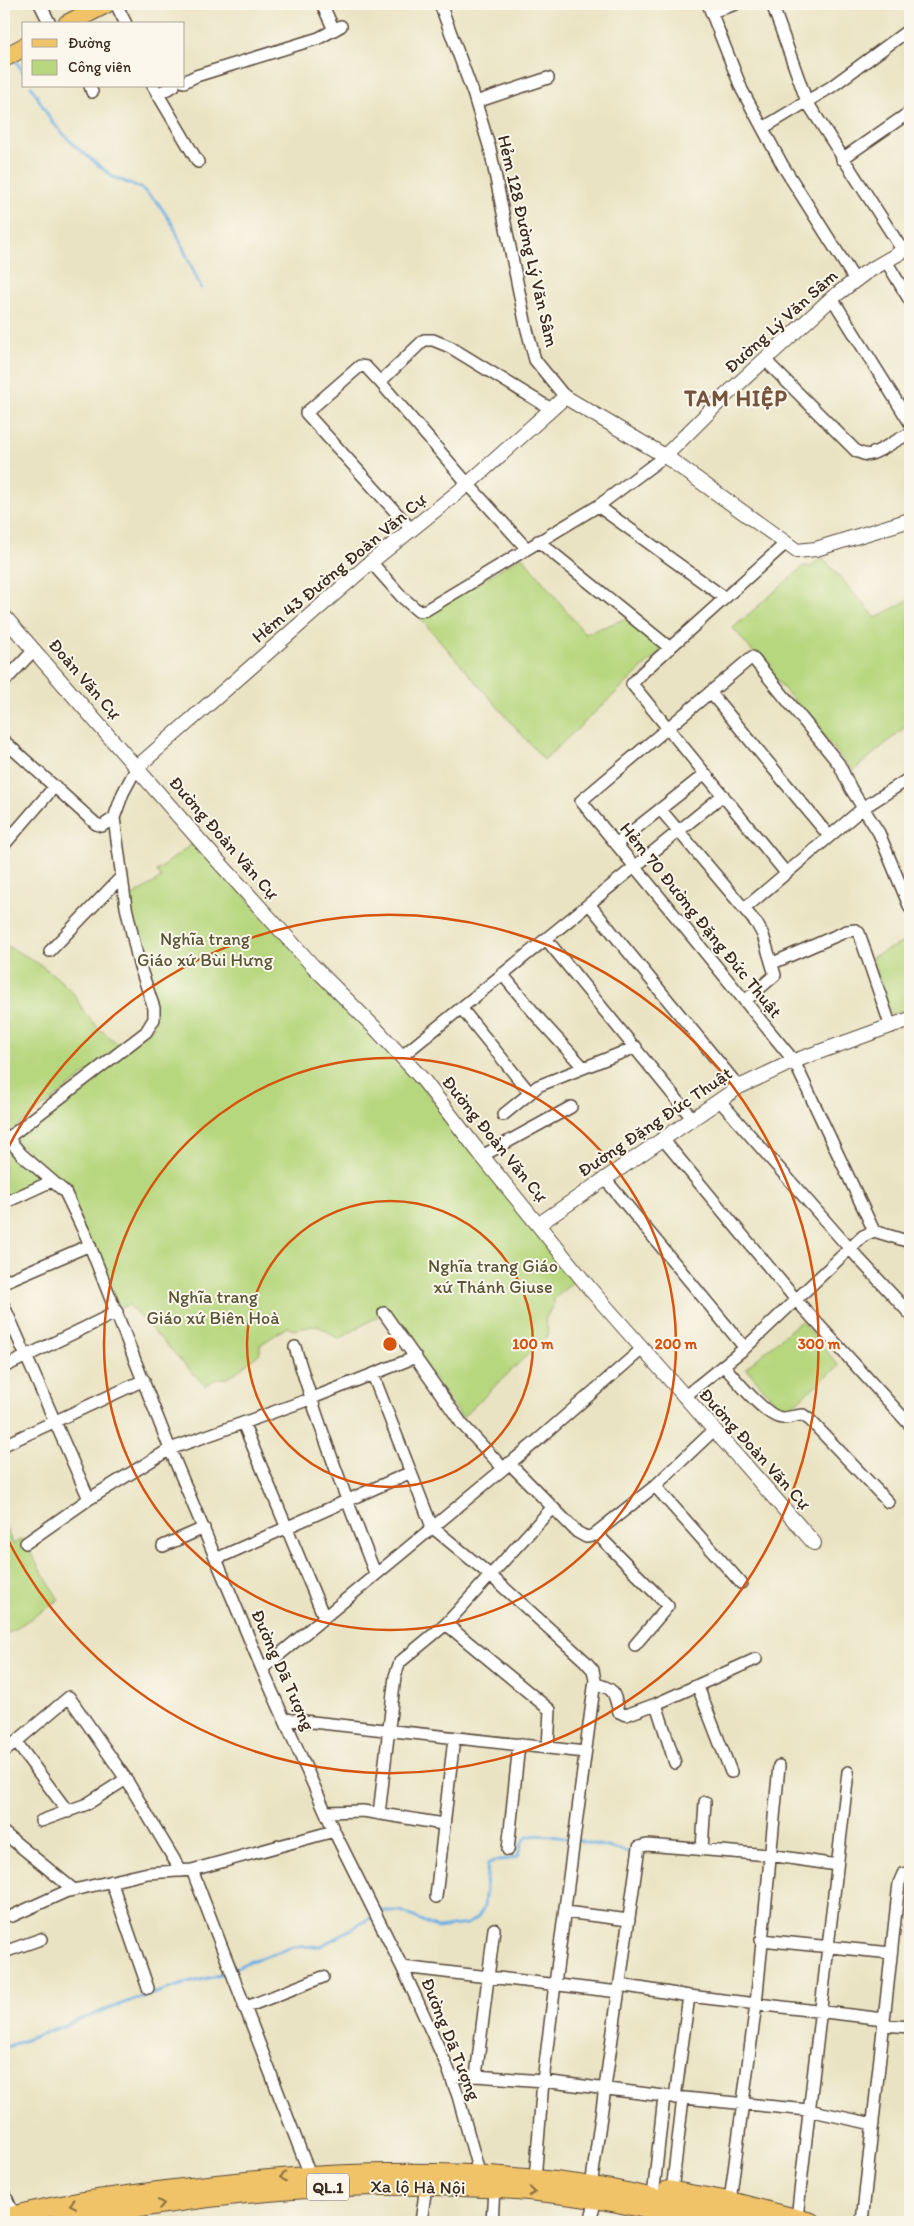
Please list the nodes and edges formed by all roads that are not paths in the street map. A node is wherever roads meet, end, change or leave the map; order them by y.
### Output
1 (40, 4) edge
2 (106, 4) edge
3 (116, 4) edge
4 (322, 4) edge
5 (440, 4) edge
6 (736, 4) edge
7 (772, 4) edge
8 (710, 8) edge
9 (49, 22) edge
10 (71, 22) edge
11 (125, 22) edge
12 (910, 29) edge
13 (548, 78) dead end
14 (185, 82) edge
15 (155, 90) edge
16 (476, 102) junction
17 (807, 102) junction
18 (910, 112) edge
19 (763, 128) junction
20 (842, 159) junction
21 (198, 162) dead end
22 (907, 249) edge
23 (886, 261) junction
24 (856, 280) junction
25 (832, 298) junction
26 (910, 302) edge
27 (765, 360) junction
28 (380, 382) junction
29 (566, 398) junction
30 (551, 409) junction
31 (909, 417) edge
32 (910, 434) edge
33 (665, 456) junction
34 (468, 484) junction
35 (598, 506) junction
36 (910, 520) edge
37 (411, 529) junction
38 (538, 541) junction
39 (786, 543) junction
40 (527, 549) junction
41 (371, 562) junction
42 (725, 598) junction
43 (4, 616) edge
44 (670, 648) junction
45 (34, 650) junction
46 (4, 682) edge
47 (710, 692) junction
48 (668, 728) junction
49 (4, 741) edge
50 (137, 767) junction
51 (705, 774) junction
52 (910, 778) edge
53 (55, 786) junction
54 (723, 795) junction
55 (863, 808) junction
56 (660, 809) junction
57 (114, 818) junction
58 (679, 831) junction
59 (829, 836) junction
60 (616, 844) junction
61 (4, 845) edge
62 (635, 866) junction
63 (786, 873) junction
64 (122, 876) junction
65 (589, 904) junction
66 (910, 908) edge
67 (744, 909) junction
68 (546, 938) junction
69 (50, 951) dead end
70 (773, 963) junction
71 (502, 974) junction
72 (745, 1001) junction
73 (461, 1008) junction
74 (910, 1019) edge
75 (891, 1027) junction
76 (636, 1047) junction
77 (402, 1056) junction
78 (794, 1062) junction
79 (584, 1067) junction
80 (738, 1087) junction
81 (530, 1093) junction
82 (719, 1100) junction
83 (571, 1107) dead end
84 (503, 1115) dead end
85 (692, 1118) junction
86 (6, 1135) edge
87 (662, 1138) junction
88 (482, 1156) junction
89 (605, 1178) junction
90 (52, 1182) junction
91 (4, 1202) edge
92 (539, 1224) junction
93 (874, 1231) junction
94 (910, 1242) edge
95 (90, 1245) junction
96 (850, 1249) junction
97 (4, 1282) edge
98 (797, 1301) junction
99 (4, 1306) edge
100 (117, 1312) junction
101 (384, 1313) dead end
102 (910, 1314) edge
103 (294, 1347) dead end
104 (745, 1348) junction
105 (642, 1349) junction
106 (27, 1357) junction
107 (416, 1357) junction
108 (724, 1366) junction
109 (4, 1367) edge
110 (373, 1375) junction
111 (144, 1380) junction
112 (684, 1397) junction
113 (310, 1399) junction
114 (56, 1422) junction
115 (243, 1423) junction
116 (910, 1425) edge
117 (714, 1430) junction
118 (4, 1445) edge
119 (170, 1449) junction
120 (506, 1466) junction
121 (409, 1473) junction
122 (656, 1486) junction
123 (89, 1499) junction
124 (346, 1500) junction
125 (888, 1502) dead end
126 (552, 1508) junction
127 (432, 1527) junction
128 (204, 1528) junction
129 (286, 1528) junction
130 (597, 1534) junction
131 (26, 1543) dead end
132 (814, 1543) dead end
133 (163, 1546) dead end
134 (216, 1559) junction
135 (376, 1573) junction
136 (490, 1575) junction
137 (741, 1583) dead end
138 (324, 1617) junction
139 (446, 1624) junction
140 (635, 1645) dead end
141 (756, 1660) dead end
142 (262, 1669) junction
143 (595, 1684) junction
144 (698, 1686) junction
145 (656, 1704) junction
146 (285, 1719) junction
147 (389, 1731) junction
148 (454, 1738) junction
149 (16, 1742) junction
150 (519, 1744) junction
151 (548, 1748) junction
152 (4, 1752) edge
153 (585, 1752) junction
154 (675, 1763) dead end
155 (779, 1766) dead end
156 (731, 1772) dead end
157 (848, 1772) dead end
158 (126, 1779) junction
159 (706, 1802) dead end
160 (68, 1812) junction
161 (326, 1812) junction
162 (379, 1814) junction
163 (41, 1821) dead end
164 (443, 1824) junction
165 (334, 1831) junction
166 (4, 1833) edge
167 (508, 1850) dead end
168 (702, 1850) junction
169 (769, 1855) junction
170 (836, 1865) junction
171 (186, 1870) junction
172 (910, 1872) edge
173 (110, 1881) junction
174 (74, 1890) junction
175 (436, 1897) dead end
176 (565, 1912) junction
177 (12, 1916) dead end
178 (630, 1920) junction
179 (494, 1929) dead end
180 (40, 1939) dead end
181 (762, 1940) junction
182 (828, 1948) junction
183 (4, 1952) edge
184 (891, 1953) junction
185 (402, 1967) junction
186 (487, 1976) junction
187 (323, 1977) dead end
188 (555, 1984) junction
189 (148, 1988) dead end
190 (619, 1989) junction
191 (689, 1996) junction
192 (756, 2004) junction
193 (244, 2008) junction
194 (820, 2012) junction
195 (884, 2022) junction
196 (910, 2028) edge
197 (476, 2076) junction
198 (452, 2077) junction
199 (544, 2081) junction
200 (606, 2088) junction
201 (674, 2097) junction
202 (744, 2104) junction
203 (808, 2110) junction
204 (873, 2124) junction
205 (310, 2175) junction
206 (480, 2176) junction
207 (535, 2180) junction
208 (426, 2186) junction
209 (494, 2189) junction
210 (672, 2191) junction
211 (4, 2192) edge
212 (602, 2194) junction
213 (730, 2201) junction
214 (650, 2204) edge
215 (120, 2210) edge
216 (9, 2216) edge
217 (804, 2220) edge
218 (61, 2222) edge
219 (421, 2222) edge
220 (492, 2222) edge
221 (590, 2222) edge
222 (702, 2222) edge
223 (757, 2222) edge
224 (862, 2222) edge

1 - 9 street
2 - 10 main road
3 - 11 street
4 - 14 street
5 - 16 street, Hẻm 128 Đường Lý Văn Sâm
6 - 8 street
7 - 17 street
8 - 19 street
12 - 17 street
13 - 16 street
15 - 21 street
16 - 29 street, Hẻm 128 Đường Lý Văn Sâm
17 - 19 street
17 - 20 street
18 - 20 street
19 - 24 street
20 - 22 street
22 - 23 street, Đường Lý Văn Sâm
23 - 24 street, Đường Lý Văn Sâm
23 - 26 street
24 - 25 street, Đường Lý Văn Sâm
25 - 27 street, Đường Lý Văn Sâm
25 - 31 street
27 - 32 street
27 - 33 street, Đường Lý Văn Sâm
28 - 30 street
28 - 34 street
28 - 37 street
29 - 30 street, Hẻm 43 Đường Đoàn Văn Cự
29 - 33 street, Hẻm 128 Đường Lý Văn Sâm
30 - 34 street, Hẻm 43 Đường Đoàn Văn Cự
33 - 35 street
33 - 39 street, Hẻm 128 Đường Lý Văn Sâm
34 - 37 street, Hẻm 43 Đường Đoàn Văn Cự
34 - 40 street
35 - 38 street
35 - 42 street
36 - 39 street, Hẻm 128 Đường Lý Văn Sâm
37 - 41 street, Hẻm 43 Đường Đoàn Văn Cự
38 - 40 street
38 - 44 street
39 - 42 street
40 - 41 street
41 - 50 street, Hẻm 43 Đường Đoàn Văn Cự
42 - 44 street
43 - 45 street, Đoàn Văn Cự
44 - 48 street
45 - 46 street
45 - 50 street, Đoàn Văn Cự
47 - 48 street
47 - 55 street
47 - 59 street
48 - 51 street
48 - 60 street, Hẻm 70 Đường Đặng Đức Thuật
49 - 53 street
50 - 57 street
50 - 77 street, Đường Đoàn Văn Cự
51 - 54 street
51 - 56 street
52 - 55 street
53 - 57 street
53 - 61 street
54 - 58 street
54 - 63 street
55 - 59 street
55 - 66 street
56 - 58 street
56 - 60 street
57 - 64 street
58 - 62 street
58 - 67 street
59 - 63 street
60 - 62 street, Hẻm 70 Đường Đặng Đức Thuật
62 - 65 street
62 - 72 street, Hẻm 70 Đường Đặng Đức Thuật
63 - 67 street
64 - 69 street
64 - 86 street
65 - 68 street
65 - 80 street
67 - 70 street
68 - 71 street
68 - 76 street
70 - 72 street
70 - 75 street
71 - 73 street
71 - 79 street
72 - 78 street, Hẻm 70 Đường Đặng Đức Thuật
73 - 77 street
73 - 81 street
74 - 75 street, Đường Đặng Đức Thuật
75 - 78 street, Đường Đặng Đức Thuật
76 - 79 street
76 - 85 street
77 - 88 street, Đường Đoàn Văn Cự
78 - 80 street, Đường Đặng Đức Thuật
78 - 93 street, Hẻm 70 Đường Đặng Đức Thuật
79 - 81 street
80 - 82 street, Đường Đặng Đức Thuật
81 - 84 street
82 - 85 street, Đường Đặng Đức Thuật
82 - 96 street
83 - 88 street
85 - 87 street, Đường Đặng Đức Thuật
86 - 90 street, Đường Dã Tượng
87 - 89 street, Đường Đặng Đức Thuật
87 - 98 street
88 - 92 street, Đường Đoàn Văn Cự
89 - 92 street, Đường Đặng Đức Thuật
89 - 104 street
90 - 91 street
90 - 95 street, Đường Dã Tượng
92 - 105 street, Đường Đoàn Văn Cự
93 - 94 street
93 - 96 street
95 - 97 street
95 - 100 street, Đường Dã Tượng
96 - 98 street
96 - 102 street
98 - 104 street
98 - 116 street
99 - 106 street
100 - 106 street
100 - 111 street, Đường Dã Tượng
101 - 107 street
103 - 113 street
104 - 108 street
105 - 112 street, Đường Đoàn Văn Cự
105 - 120 street
106 - 109 street
106 - 114 street
107 - 110 street
107 - 120 street
108 - 112 street
108 - 125 street
110 - 113 street
110 - 121 street
111 - 114 street
111 - 119 street, Đường Dã Tượng
112 - 117 street, Đường Đoàn Văn Cự
113 - 115 street
113 - 124 street
114 - 118 street
114 - 123 street
115 - 119 street
115 - 129 street
117 - 122 street
117 - 132 street, Đường Đoàn Văn Cự
119 - 123 street
119 - 128 street, Đường Dã Tượng
120 - 126 street
120 - 127 street
121 - 124 street
121 - 127 street
122 - 130 street
122 - 137 street
123 - 131 street
124 - 129 street
124 - 135 street
126 - 130 street
126 - 136 street
127 - 135 street
127 - 136 street
128 - 133 street
128 - 134 street, Đường Dã Tượng
129 - 134 street
129 - 138 street
130 - 140 street
134 - 142 street, Đường Dã Tượng
135 - 138 street
136 - 139 street
136 - 143 street
138 - 142 street
139 - 147 street
139 - 151 street
141 - 144 street
142 - 146 street, Đường Dã Tượng
143 - 145 street
143 - 153 street
144 - 145 street
144 - 156 street
145 - 154 street
146 - 147 street
146 - 161 street, Đường Dã Tượng
147 - 148 street
147 - 162 street
148 - 150 street
148 - 164 street
149 - 152 street
149 - 158 street
149 - 160 street
150 - 151 street
150 - 167 street
151 - 153 street
153 - 176 street
155 - 169 street
157 - 170 street
158 - 160 street
158 - 171 street
159 - 168 street
160 - 163 street
161 - 162 street
161 - 165 street, Đường Dã Tượng
162 - 164 street
164 - 175 street
165 - 171 street
165 - 185 street, Đường Dã Tượng
166 - 174 street
168 - 169 street
168 - 178 street
169 - 170 street
169 - 181 street
170 - 182 street
171 - 173 street
171 - 193 street
172 - 184 street
173 - 174 street
173 - 189 street
174 - 177 street
176 - 178 street
176 - 188 street
178 - 190 street
179 - 186 street
180 - 183 street
181 - 182 street
181 - 192 street
182 - 184 street
182 - 194 street
184 - 195 street
185 - 186 street
185 - 198 street, Đường Dã Tượng
186 - 188 street
186 - 197 street
187 - 193 street
188 - 190 street
188 - 199 street
190 - 191 street
190 - 200 street
191 - 192 street
191 - 201 street
192 - 194 street
192 - 202 street
193 - 205 street
194 - 195 street
194 - 203 street
195 - 196 street
195 - 204 street
197 - 198 street
197 - 199 street
198 - 206 street, Đường Dã Tượng
199 - 200 street
199 - 207 street
200 - 201 street
200 - 212 street
201 - 202 street
201 - 210 street
201 - 214 street
202 - 203 street
202 - 213 street
203 - 204 street
203 - 217 street
204 - 224 street
205 - 206 main road
205 -> 215 main road
206 - 207 main road
207 - 212 main road
208 - 209 main road, Xa lộ Hà Nội / QL.1
215 -> 208 main road, Xa lộ Hà Nội / QL.1
208 - 219 street
209 -> 212 main road, Xa lộ Hà Nội / QL.1
209 - 220 street
210 - 213 main road
210 - 214 main road
211 - 216 street
212 - 214 main road, QL.1
212 - 221 street
213 - 217 main road
214 - 222 main road, QL.1
214 - 223 main road, QL.1
215 -> 216 main road, Xa lộ Hà Nội / QL.1
215 - 218 main road, Xa lộ Hà Nội / QL.1

